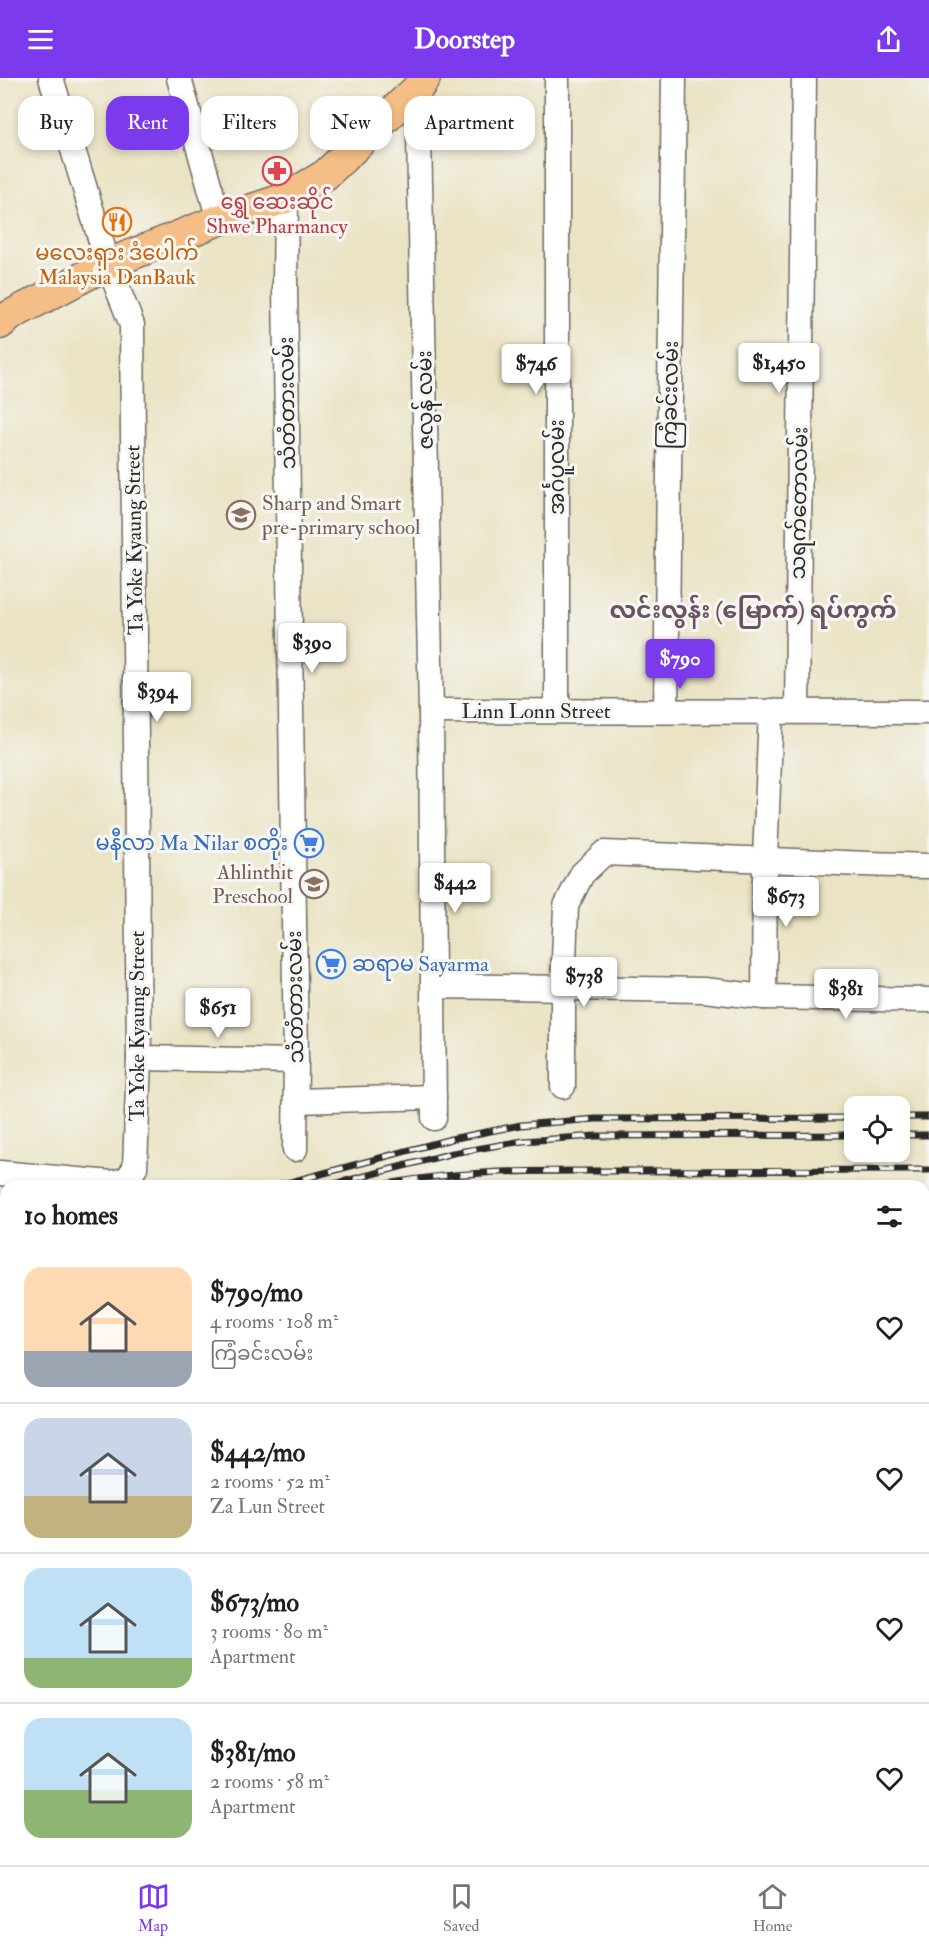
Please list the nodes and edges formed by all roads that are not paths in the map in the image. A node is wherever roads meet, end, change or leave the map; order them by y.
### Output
1 (51, 78) edge
2 (179, 78) edge
3 (557, 78) edge
4 (674, 78) edge
5 (804, 78) edge
6 (421, 83) edge
7 (286, 198) junction
8 (219, 220) junction
9 (108, 264) junction
10 (0, 324) edge
11 (431, 711) junction
12 (557, 711) junction
13 (666, 711) junction
14 (771, 711) junction
15 (797, 711) junction
16 (929, 711) edge
17 (765, 859) junction
18 (929, 866) edge
19 (434, 987) junction
20 (563, 987) junction
21 (764, 997) junction
22 (929, 1000) edge
23 (138, 1058) junction
24 (296, 1061) junction
25 (563, 1086) dead end
26 (296, 1101) junction
27 (296, 1149) dead end
28 (0, 1173) edge
29 (78, 1180) edge
30 (123, 1180) edge

1 - 9 street, Ta Yoke Kyaung Street
2 - 8 street
3 - 12 street, အင်္ဂပူလမ်း
4 - 13 street, ကြံခင်းလမ်း
5 - 15 street, သရက်တောလမ်း
6 - 7 main road
6 - 11 street, ဇလွန် လမ်း
7 - 8 main road
7 - 24 street, သံတံတားလမ်း
8 - 9 main road
9 - 10 main road
9 - 23 street, Ta Yoke Kyaung Street
11 - 12 street, Linn Lonn Street
11 - 19 street, ဇလွန် လမ်း
12 - 13 street, Linn Lonn Street
13 - 14 street, Linn Lonn Street
14 - 15 street, Linn Lonn Street
14 - 17 street
15 - 16 street, Linn Lonn Street
17 - 18 street
17 - 20 street
17 - 21 street
19 - 20 street
19 - 26 street, ဇလွန် လမ်း
20 - 21 street
20 - 25 street
21 - 22 street
23 - 24 street
23 - 30 street, Ta Yoke Kyaung Street
24 - 26 street, သံတံတားလမ်း
26 - 27 street, သံတံတားလမ်း
28 - 29 street, Ta Yoke Kyaung Street

